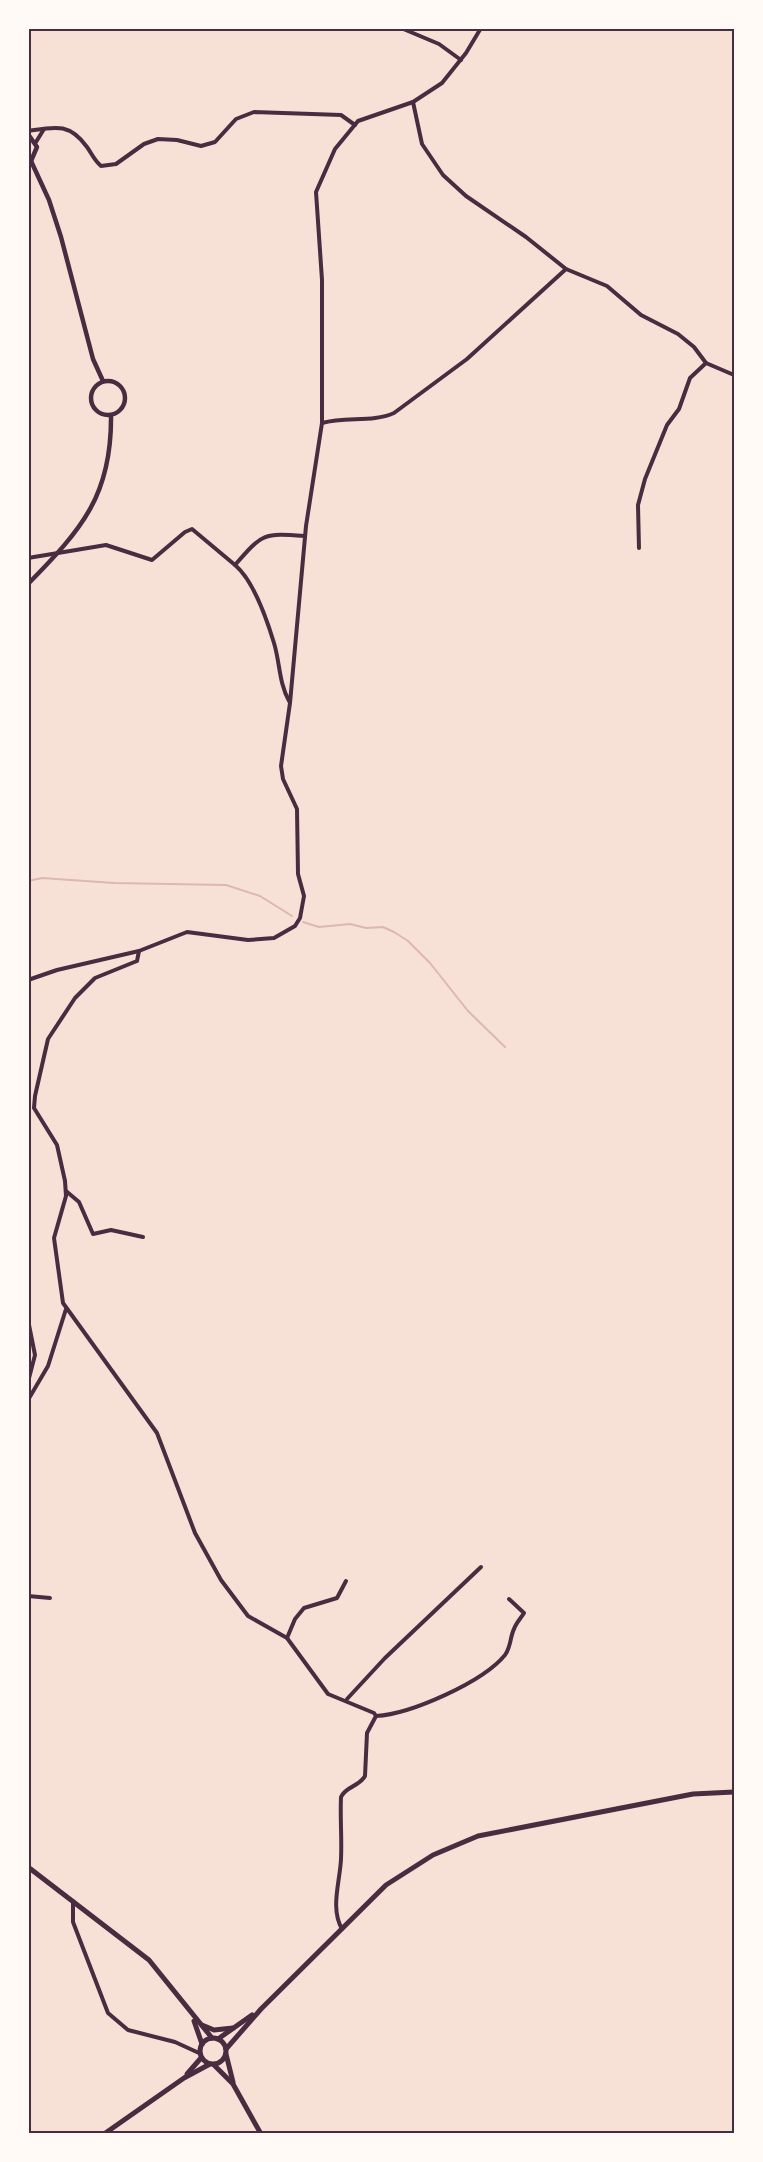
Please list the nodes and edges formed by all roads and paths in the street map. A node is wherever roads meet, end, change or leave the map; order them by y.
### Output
1 (401, 28) edge
2 (481, 28) edge
3 (461, 60) junction
4 (413, 102) junction
5 (355, 125) junction
6 (44, 129) junction
7 (28, 132) edge
8 (36, 142) junction
9 (30, 162) edge
10 (566, 269) junction
11 (706, 363) junction
12 (735, 375) edge
13 (103, 381) junction
14 (111, 415) junction
15 (322, 423) junction
16 (305, 536) junction
17 (639, 548) dead end
18 (61, 551) junction
19 (28, 558) edge
20 (235, 565) junction
21 (28, 584) edge
22 (290, 703) junction
23 (139, 951) junction
24 (28, 980) edge
25 (66, 1191) junction
26 (143, 1237) dead end
27 (66, 1308) junction
28 (28, 1320) edge
29 (28, 1382) edge
30 (28, 1400) edge
31 (481, 1566) dead end
32 (345, 1581) dead end
33 (28, 1596) edge
34 (50, 1598) dead end
35 (509, 1599) dead end
36 (288, 1638) junction
37 (347, 1699) junction
38 (376, 1716) junction
39 (735, 1792) edge
40 (28, 1867) edge
41 (73, 1900) junction
42 (342, 1929) junction
43 (261, 2009) junction
44 (194, 2018) junction
45 (235, 2028) junction
46 (215, 2039) junction
47 (202, 2044) junction
48 (226, 2051) junction
49 (200, 2056) junction
50 (212, 2064) junction
51 (184, 2078) junction
52 (233, 2084) junction
53 (104, 2133) edge
54 (261, 2133) edge

1 - 3 street
2 - 3 street
3 - 4 street
4 - 5 street
4 - 10 street
5 - 6 street
5 - 15 street
6 - 7 street
6 - 8 street
7 - 8 street
8 - 9 street
9 - 13 street
10 - 11 street
10 - 15 street
11 - 12 street
11 - 17 street
13 - 14 street
13 - 14 street
14 - 18 street
15 - 16 street
16 - 20 street
16 - 22 street
18 - 19 street
18 - 20 street
18 - 21 street
20 - 22 street
22 - 23 street
23 - 24 street
23 - 25 street
25 - 26 street
25 - 27 street
27 - 30 street
27 - 36 street
28 - 29 street
31 - 37 street
32 - 36 street
33 - 34 street
35 - 38 street
36 - 37 street
37 - 38 street
38 - 42 street
39 - 42 main road
40 - 41 main road
41 - 44 main road
41 - 49 street
42 - 43 main road
43 - 45 main road
43 - 48 main road
44 - 45 main road
44 - 46 main road
44 - 47 main road
45 - 46 main road
46 - 47 main road
46 - 48 main road
47 - 49 main road
48 - 50 main road
48 - 52 main road
49 - 50 main road
49 - 51 main road
50 - 51 main road
50 - 52 main road
51 - 53 main road
52 - 54 main road

